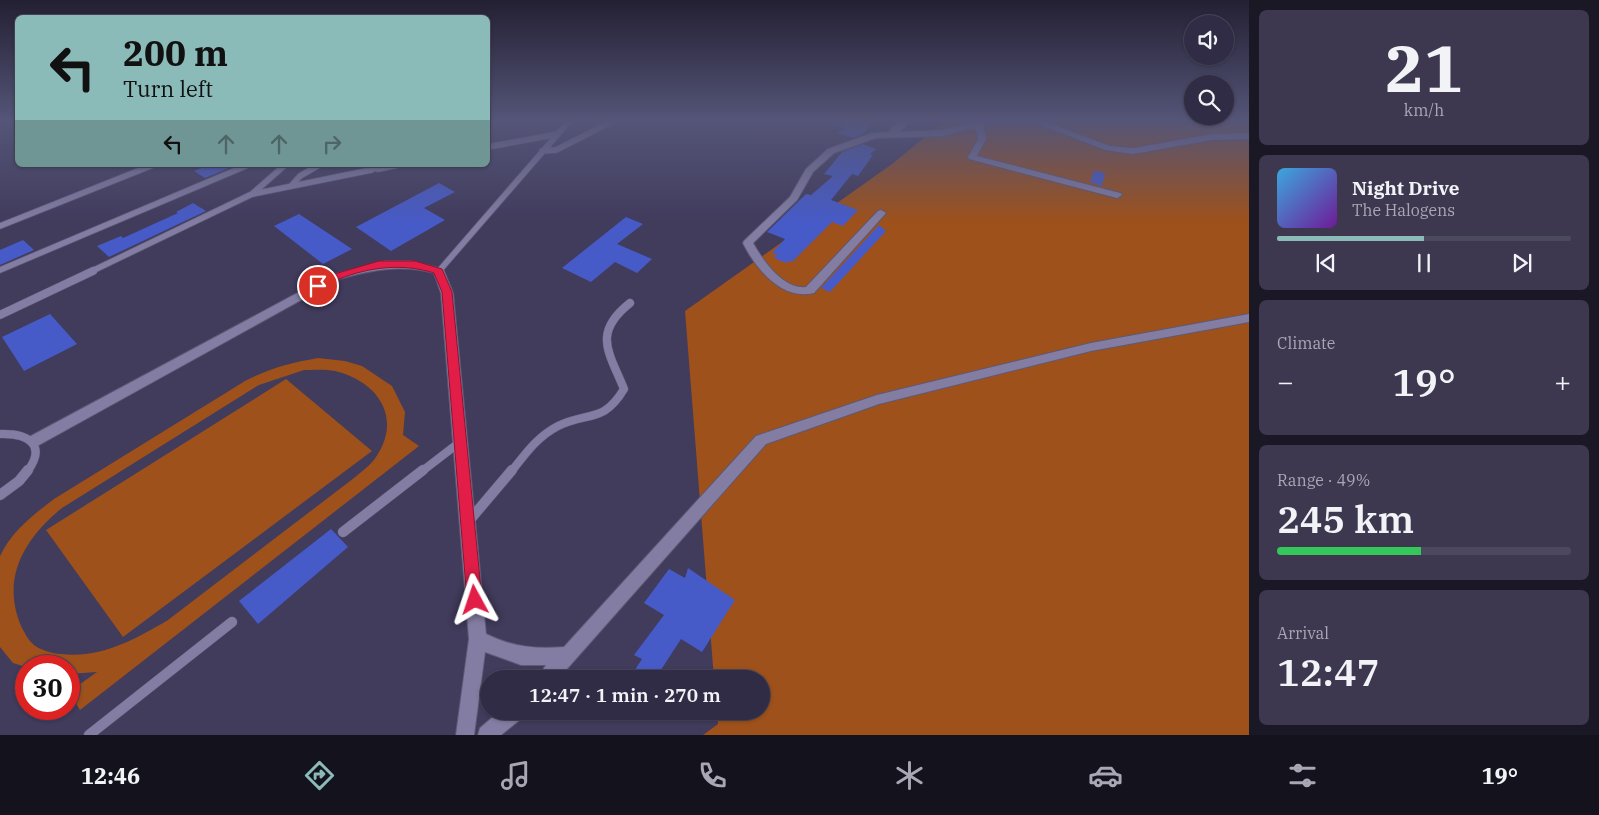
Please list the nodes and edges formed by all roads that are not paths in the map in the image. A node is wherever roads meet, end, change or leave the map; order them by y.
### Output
1 (539, 154) edge
2 (827, 154) edge
3 (974, 154) edge
4 (148, 167) edge
5 (243, 167) edge
6 (282, 167) edge
7 (316, 167) edge
8 (378, 167) edge
9 (387, 167) edge
10 (371, 170) junction
11 (291, 186) junction
12 (252, 194) junction
13 (1117, 195) dead end
14 (881, 213) dead end
15 (0, 226) edge
16 (0, 270) edge
17 (439, 271) junction
18 (630, 303) dead end
19 (0, 315) edge
20 (1249, 318) edge
21 (0, 434) edge
22 (34, 441) junction
23 (460, 442) junction
24 (0, 495) edge
25 (468, 522) junction
26 (344, 532) dead end
27 (232, 622) dead end
28 (478, 639) junction
29 (567, 655) junction
30 (554, 670) edge
31 (504, 720) edge
32 (90, 735) edge
33 (464, 735) edge
34 (487, 735) edge

1 - 17 lane
2 - 14 street
3 - 13 street
4 - 15 lane
5 - 16 lane
6 - 12 lane
7 - 11 lane
8 - 10 lane
9 - 10 lane
10 - 11 lane
11 - 12 lane
12 - 19 lane
17 - 22 street
17 - 23 street
18 - 25 lane
20 - 29 street
21 - 22 lane
22 - 24 lane
23 - 25 street
23 - 26 lane
25 - 28 street
27 - 32 lane
28 - 29 street
28 - 33 street
29 - 30 street
31 - 34 street

